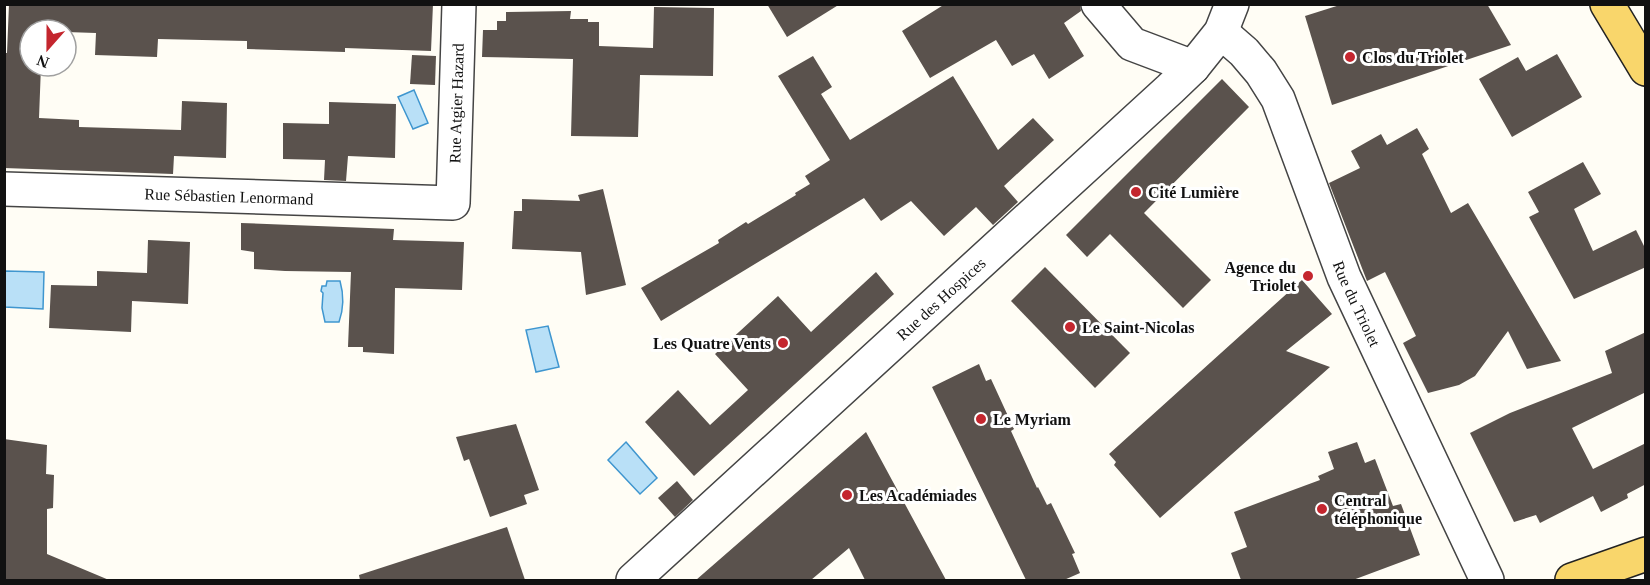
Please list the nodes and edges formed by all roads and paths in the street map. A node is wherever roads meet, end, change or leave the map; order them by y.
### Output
1 (459, 4) edge
2 (1098, 4) edge
3 (1607, 4) edge
4 (1227, 18) edge
5 (1193, 67) junction
6 (1646, 69) edge
7 (4, 189) edge
8 (453, 203) joint
9 (1646, 554) edge
10 (633, 580) edge
11 (1487, 580) edge
12 (1572, 580) edge

1 - 8 street, Rue Atgier Hazard
2 - 5 street
3 - 6 main road
4 - 5 street, Rue des Hospices
4 - 11 street, Rue du Triolet
5 - 10 street, Rue des Hospices
7 - 8 street, Rue Sébastien Lenormand
9 - 12 main road

